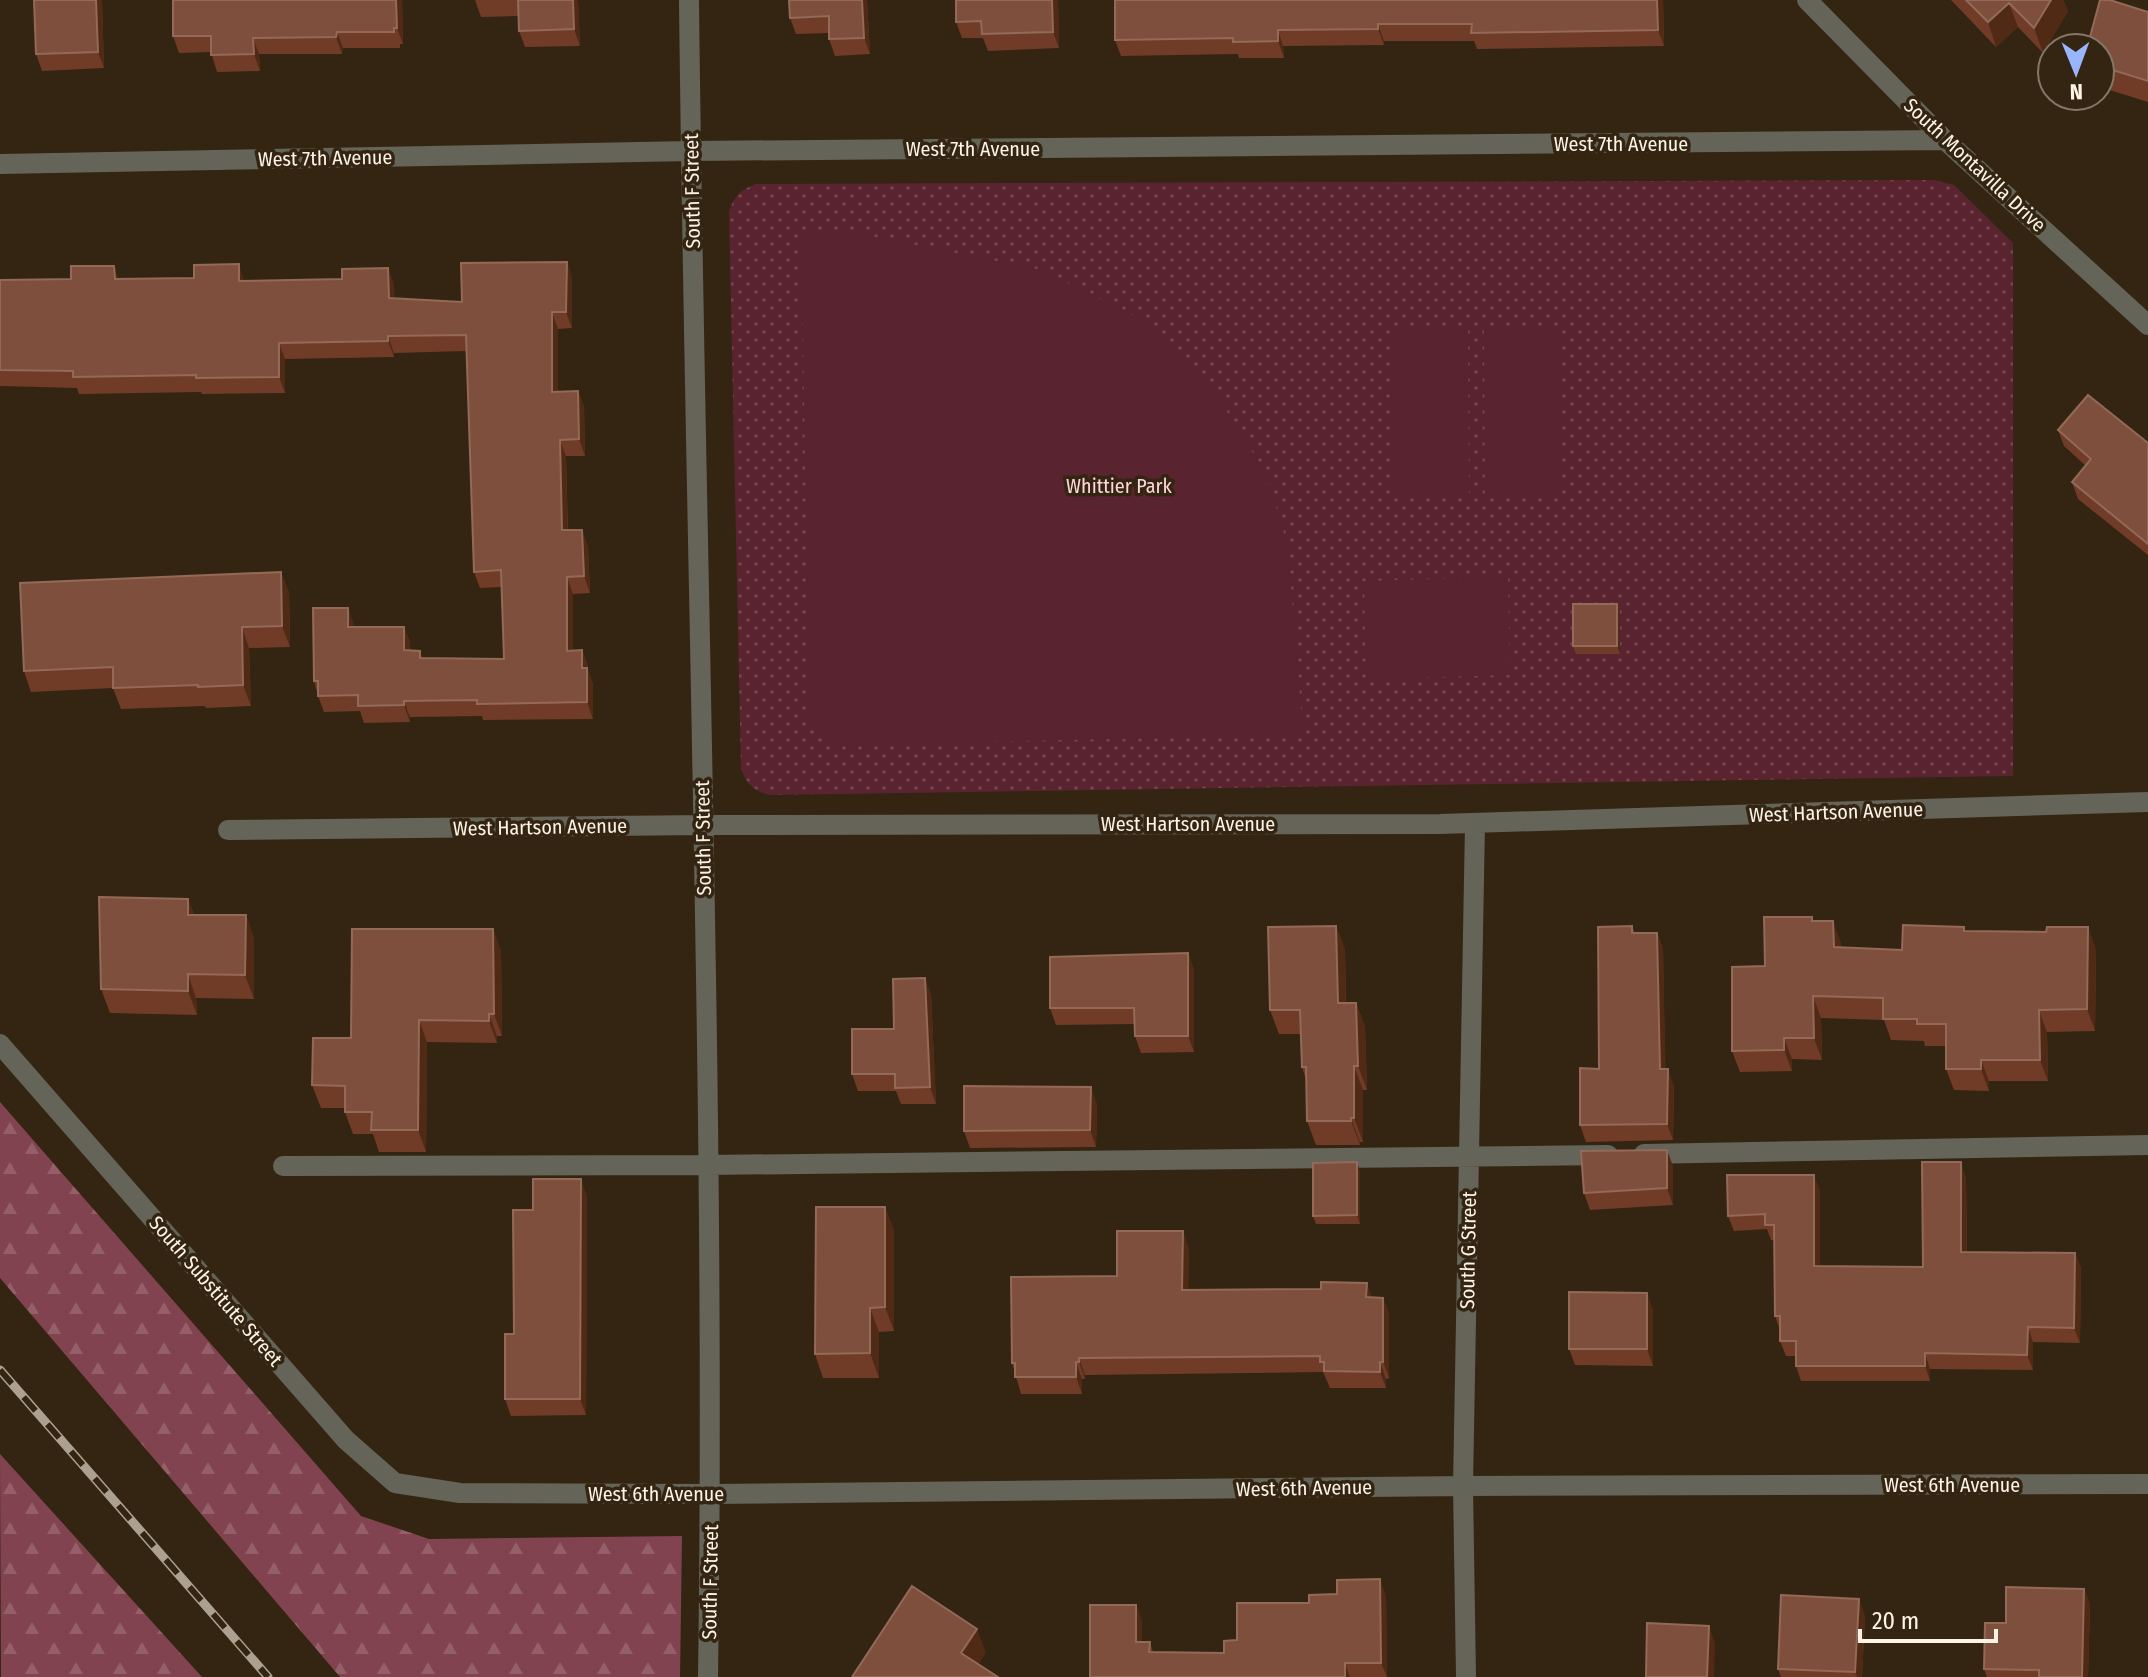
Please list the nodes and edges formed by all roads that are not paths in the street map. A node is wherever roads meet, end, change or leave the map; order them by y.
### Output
1 (689, 0) edge
2 (1807, 0) edge
3 (1945, 140) junction
4 (691, 151) junction
5 (0, 164) edge
6 (2148, 325) edge
7 (2148, 802) edge
8 (1475, 823) junction
9 (704, 825) junction
10 (228, 830) dead end
11 (0, 1044) edge
12 (2148, 1145) edge
13 (1469, 1157) junction
14 (707, 1165) junction
15 (283, 1166) dead end
16 (2148, 1484) edge
17 (1463, 1486) junction
18 (460, 1493) joint
19 (711, 1494) junction
20 (708, 1677) edge
21 (1466, 1677) edge

1 - 4 street, South F Street
2 - 3 street, South Montavilla Drive
3 - 4 street, West 7th Avenue
3 - 6 street, South Montavilla Drive
4 - 5 street, West 7th Avenue
4 - 9 street, South F Street
7 - 8 street, West Hartson Avenue
8 - 9 street, West Hartson Avenue
8 - 13 street, South G Street
9 - 10 street, West Hartson Avenue
9 - 14 street, South F Street
11 - 18 street, South Substitute Street
12 - 13 street
13 - 14 street
13 - 17 street, South G Street
14 - 15 street
14 - 19 street, South F Street
16 - 17 street, West 6th Avenue
17 - 19 street, West 6th Avenue
17 - 21 street, South G Street
18 - 19 street, West 6th Avenue
19 - 20 street, South F Street

